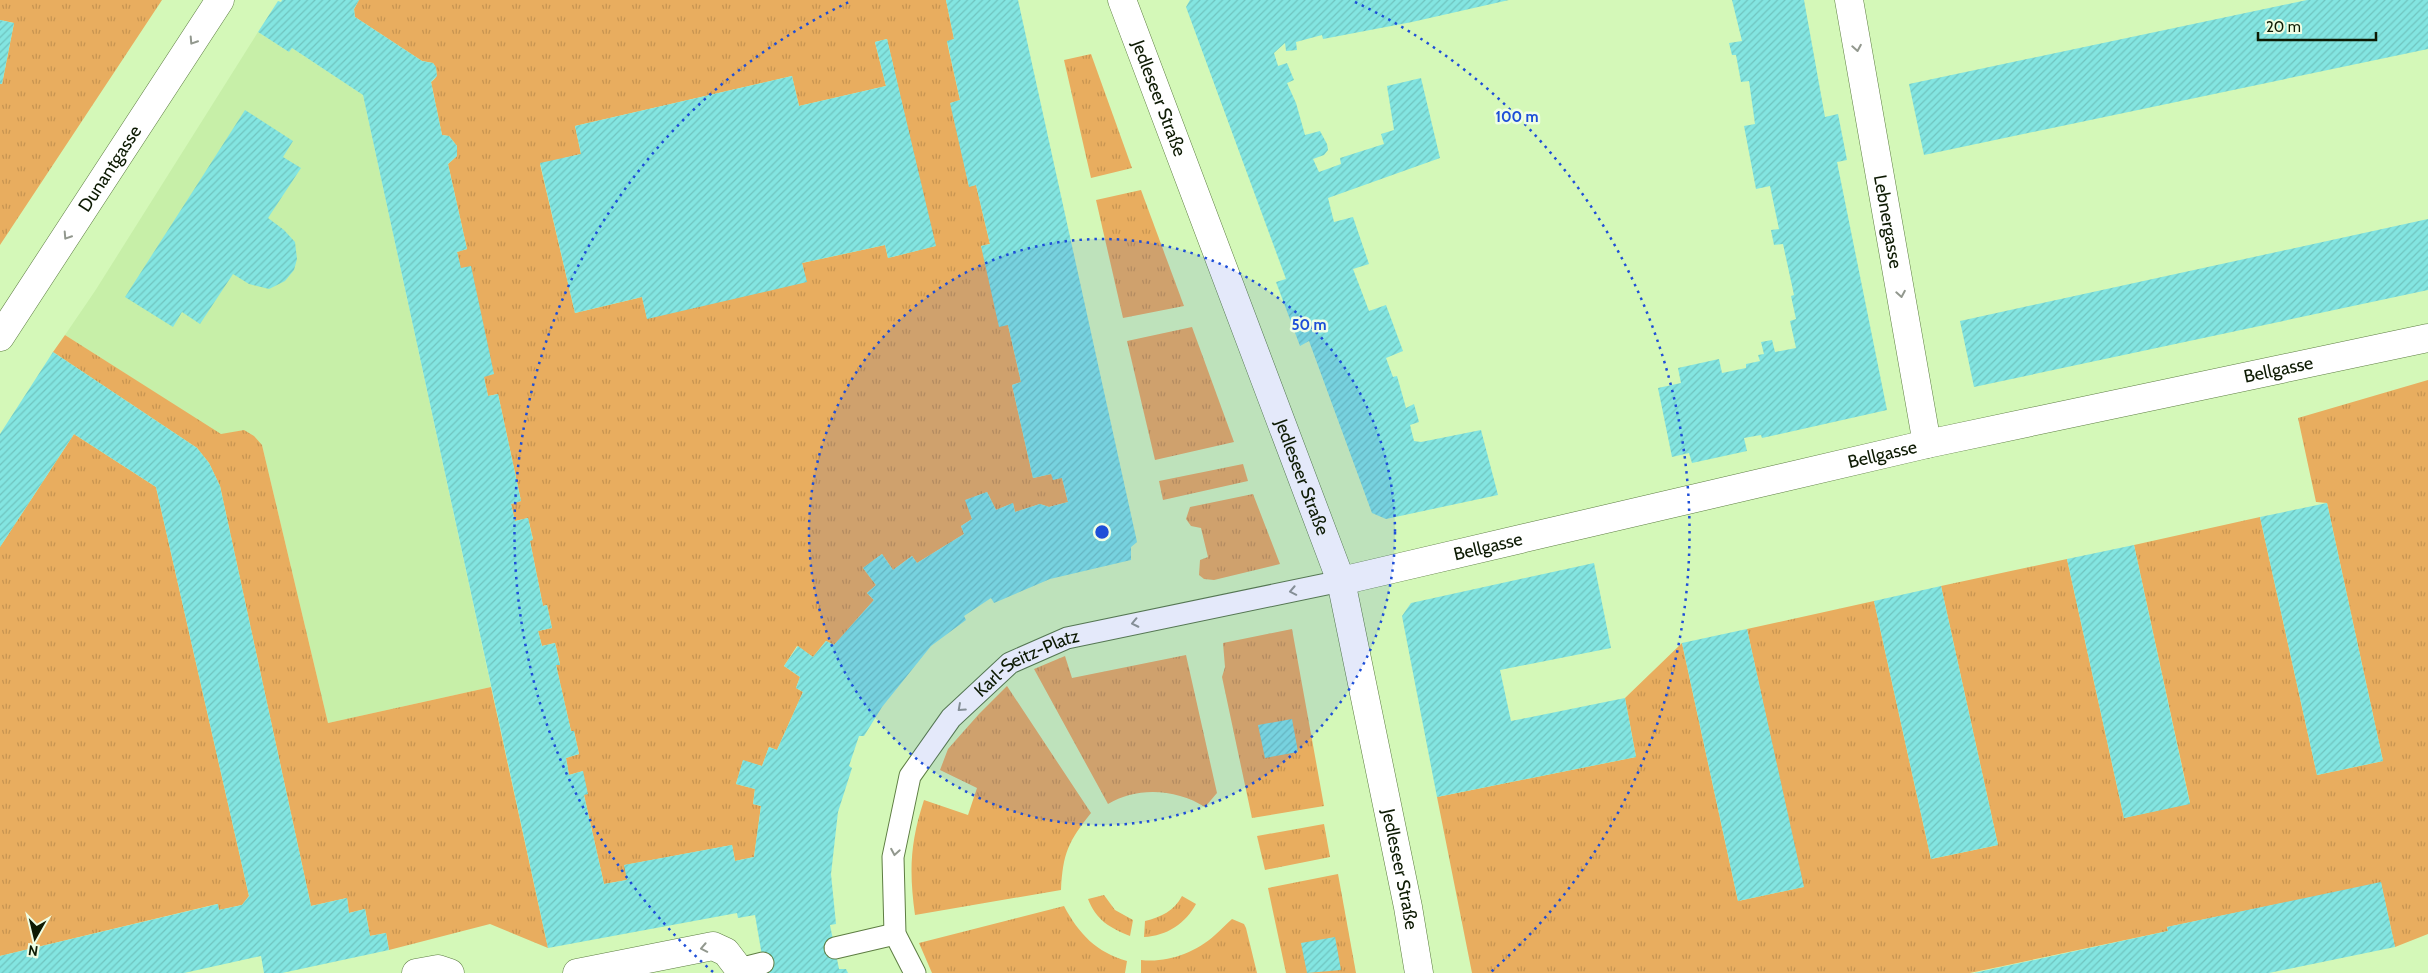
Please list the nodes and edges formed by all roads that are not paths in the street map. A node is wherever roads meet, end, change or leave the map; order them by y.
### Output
1 (220, 0) edge
2 (1122, 0) edge
3 (1849, 0) edge
4 (0, 337) edge
5 (2428, 338) edge
6 (1927, 444) junction
7 (1341, 581) junction
8 (895, 934) junction
9 (835, 948) dead end
10 (747, 968) edge
11 (416, 973) edge
12 (450, 973) edge
13 (576, 973) edge
14 (915, 973) edge
15 (1419, 973) edge

1 -> 4 street, Dunantgasse
2 - 7 street, Jedleseer Straße
3 -> 6 street, Lebnergasse
5 - 6 street, Bellgasse
6 - 7 street, Bellgasse
7 -> 8 lane, Karl-Seitz-Platz
7 - 15 street, Jedleseer Straße
8 - 9 lane
8 - 14 lane, Karl-Seitz-Platz
10 -> 13 street
11 - 12 street

